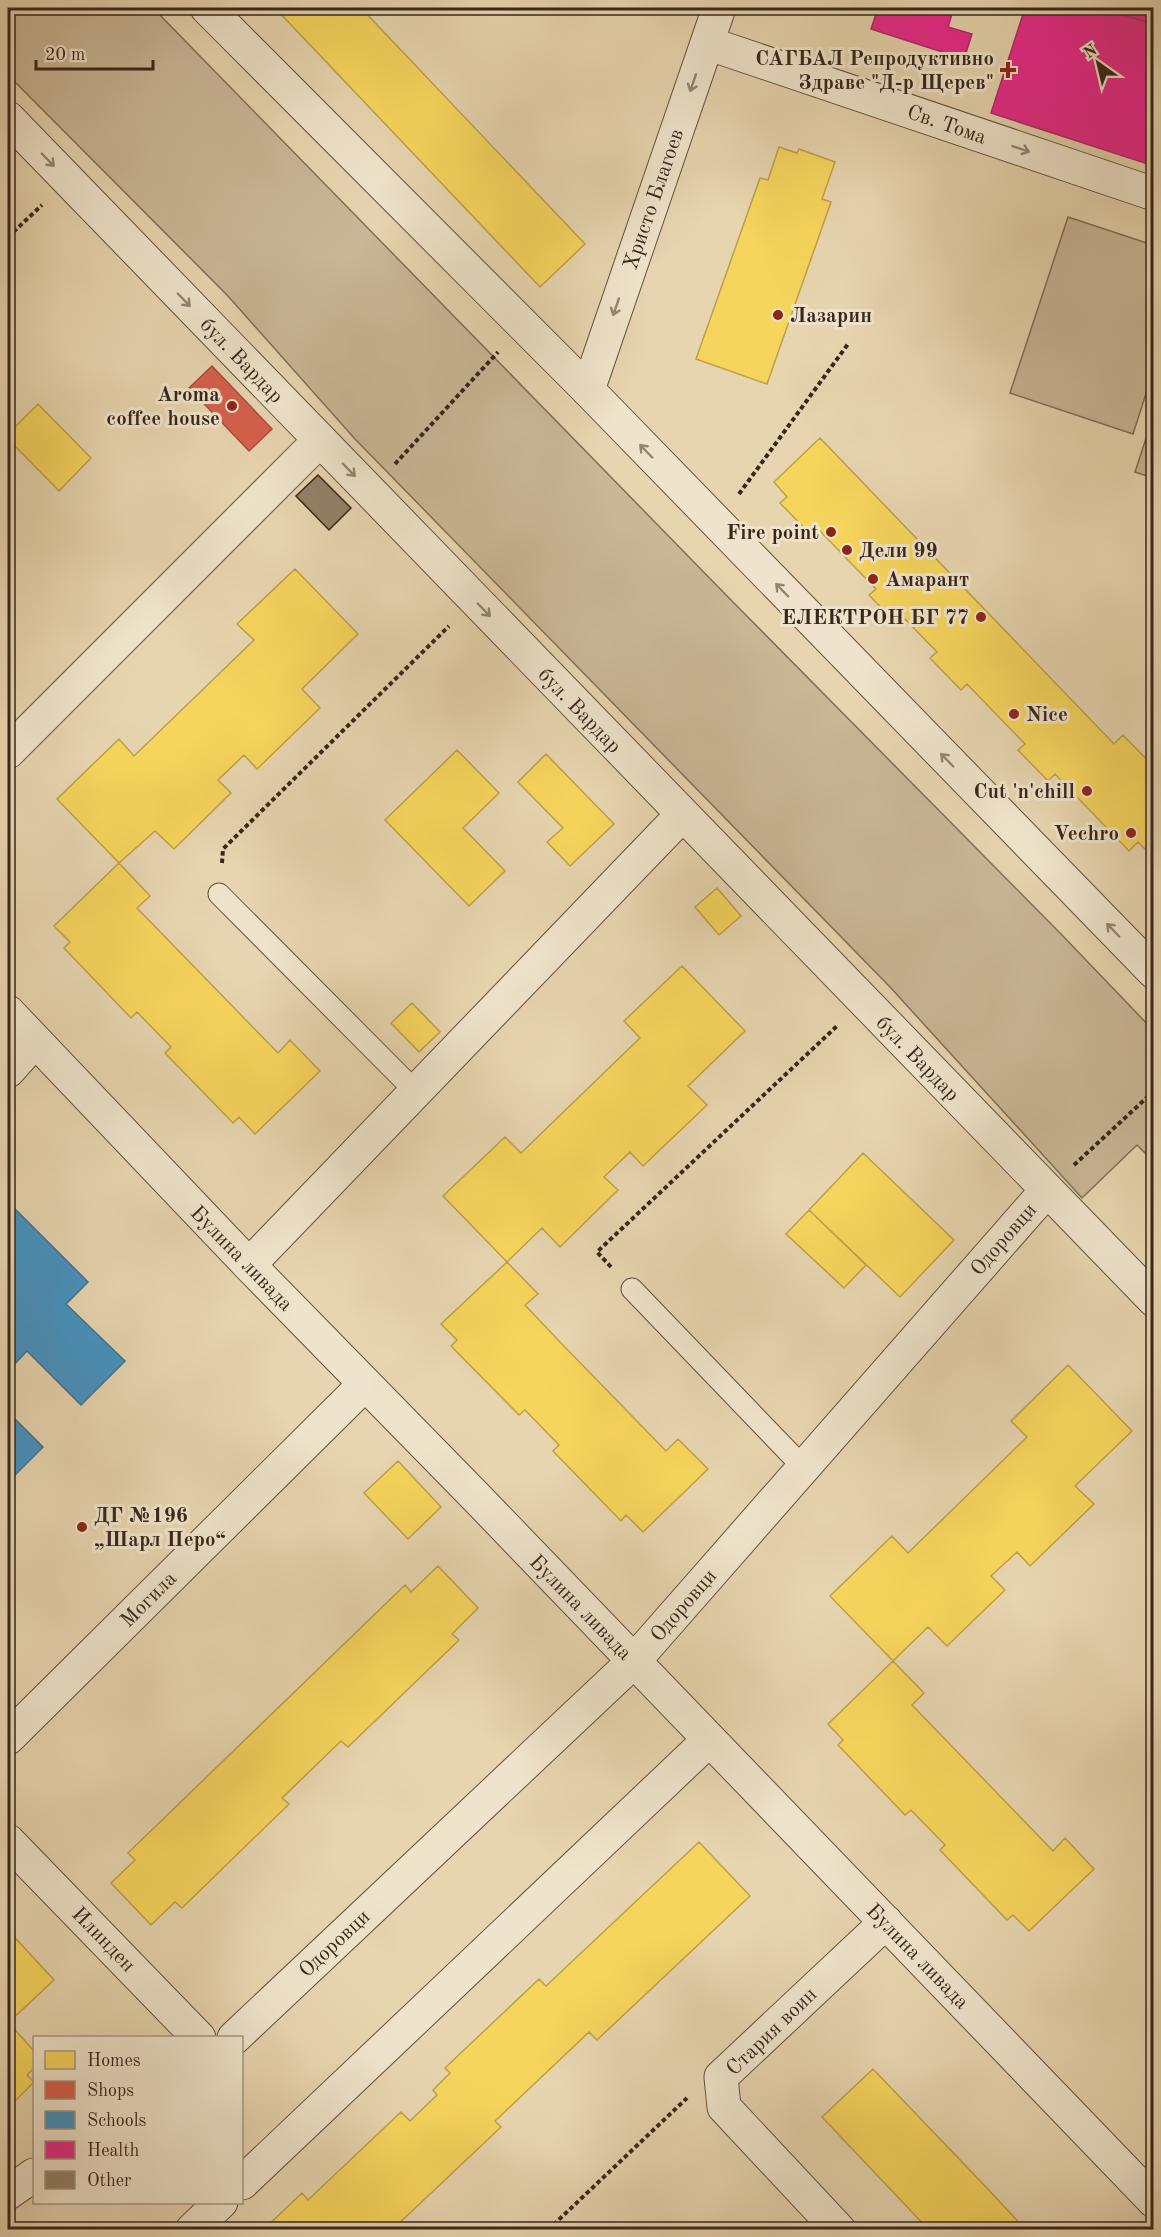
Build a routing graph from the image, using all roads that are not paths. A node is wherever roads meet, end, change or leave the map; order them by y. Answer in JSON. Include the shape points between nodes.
{"nodes":[{"id":1,"x":207,"y":8,"type":"edge"},
{"id":2,"x":719,"y":8,"type":"edge"},
{"id":3,"x":706,"y":43,"type":"junction"},
{"id":4,"x":8,"y":118,"type":"edge"},
{"id":5,"x":1154,"y":194,"type":"edge"},
{"id":6,"x":588,"y":390,"type":"junction"},
{"id":7,"x":320,"y":440,"type":"junction"},
{"id":8,"x":8,"y":752,"type":"edge"},
{"id":9,"x":682,"y":815,"type":"junction"},
{"id":10,"x":219,"y":894,"type":"road end"},
{"id":11,"x":1154,"y":972,"type":"edge"},
{"id":12,"x":8,"y":1012,"type":"edge"},
{"id":13,"x":35,"y":1041,"type":"junction"},
{"id":14,"x":8,"y":1071,"type":"edge"},
{"id":15,"x":416,"y":1092,"type":"junction"},
{"id":16,"x":1047,"y":1190,"type":"junction"},
{"id":17,"x":249,"y":1265,"type":"junction"},
{"id":18,"x":632,"y":1289,"type":"road end"},
{"id":19,"x":1154,"y":1300,"type":"edge"},
{"id":20,"x":365,"y":1384,"type":"junction"},
{"id":21,"x":804,"y":1468,"type":"junction"},
{"id":22,"x":633,"y":1662,"type":"junction"},
{"id":23,"x":8,"y":1738,"type":"edge"},
{"id":24,"x":709,"y":1740,"type":"junction"},
{"id":25,"x":8,"y":1841,"type":"edge"},
{"id":26,"x":886,"y":1922,"type":"junction"},
{"id":27,"x":198,"y":2036,"type":"edge"},
{"id":28,"x":235,"y":2036,"type":"edge"},
{"id":29,"x":33,"y":2176,"type":"edge"},
{"id":30,"x":243,"y":2182,"type":"edge"},
{"id":31,"x":8,"y":2193,"type":"edge"},
{"id":32,"x":1154,"y":2201,"type":"edge"},
{"id":33,"x":219,"y":2204,"type":"edge"},
{"id":34,"x":192,"y":2229,"type":"edge"},
{"id":35,"x":839,"y":2229,"type":"edge"}],
"edges":[{"from":1,"to":6,"type":"street"},
{"from":2,"to":3,"type":"street","name":"Христо Благоев"},
{"from":3,"to":5,"type":"street","name":"Св. Тома","one_way":true},
{"from":3,"to":6,"type":"street","name":"Христо Благоев","one_way":true},
{"from":4,"to":7,"type":"street","name":"бул. Вардар","one_way":true},
{"from":11,"to":6,"type":"street","one_way":true},
{"from":7,"to":8,"type":"street"},
{"from":7,"to":9,"type":"street","name":"бул. Вардар","one_way":true},
{"from":9,"to":15,"type":"street"},
{"from":9,"to":16,"type":"street","name":"бул. Вардар"},
{"from":10,"to":15,"type":"lane"},
{"from":12,"to":13,"type":"street","name":"Булина ливада"},
{"from":13,"to":14,"type":"street"},
{"from":13,"to":17,"type":"street","name":"Булина ливада"},
{"from":15,"to":17,"type":"street"},
{"from":16,"to":19,"type":"street","name":"бул. Вардар"},
{"from":16,"to":21,"type":"street","name":"Одоровци"},
{"from":17,"to":20,"type":"street","name":"Булина ливада"},
{"from":18,"to":21,"type":"lane"},
{"from":20,"to":22,"type":"street","name":"Булина ливада"},
{"from":20,"to":23,"type":"street","name":"Могила"},
{"from":21,"to":22,"type":"street","name":"Одоровци"},
{"from":22,"to":24,"type":"street","name":"Булина ливада"},
{"from":22,"to":28,"type":"street","name":"Одоровци"},
{"from":24,"to":26,"type":"street","name":"Булина ливада"},
{"from":24,"to":30,"type":"street"},
{"from":25,"to":27,"type":"street","name":"Илинден"},
{"from":26,"to":32,"type":"street","name":"Булина ливада"},
{"from":26,"to":35,"type":"street","name":"Стария воин","via":[[721,2077],[724,2107]]},
{"from":29,"to":31,"type":"street"},
{"from":33,"to":34,"type":"street"}]}
